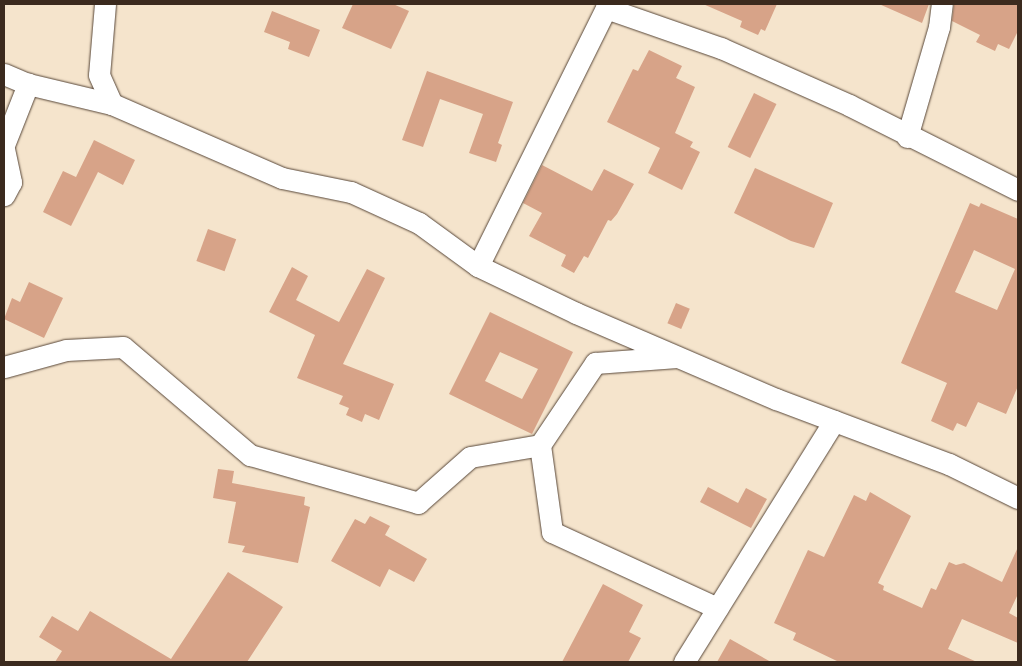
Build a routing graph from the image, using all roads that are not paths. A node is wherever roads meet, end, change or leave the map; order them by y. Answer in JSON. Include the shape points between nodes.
{"nodes":[{"id":1,"x":105,"y":4,"type":"edge"},
{"id":2,"x":942,"y":4,"type":"edge"},
{"id":3,"x":607,"y":6,"type":"edge"},
{"id":4,"x":4,"y":74,"type":"edge"},
{"id":5,"x":28,"y":84,"type":"junction"},
{"id":6,"x":112,"y":104,"type":"junction"},
{"id":7,"x":907,"y":137,"type":"junction"},
{"id":8,"x":4,"y":147,"type":"edge"},
{"id":9,"x":1018,"y":190,"type":"edge"},
{"id":10,"x":4,"y":195,"type":"edge"},
{"id":11,"x":478,"y":266,"type":"junction"},
{"id":12,"x":682,"y":357,"type":"junction"},
{"id":13,"x":4,"y":367,"type":"edge"},
{"id":14,"x":834,"y":421,"type":"junction"},
{"id":15,"x":540,"y":445,"type":"junction"},
{"id":16,"x":1018,"y":498,"type":"edge"},
{"id":17,"x":717,"y":608,"type":"junction"},
{"id":18,"x":684,"y":662,"type":"edge"}],
"edges":[{"from":1,"to":6,"type":"street","via":[[99,75]]},
{"from":2,"to":7,"type":"street","via":[[939,27]]},
{"from":3,"to":7,"type":"street","via":[[722,48],[849,106]]},
{"from":3,"to":11,"type":"street"},
{"from":4,"to":5,"type":"street"},
{"from":5,"to":6,"type":"street"},
{"from":5,"to":8,"type":"street"},
{"from":6,"to":11,"type":"street","via":[[282,178],[359,196],[419,223]]},
{"from":7,"to":9,"type":"street"},
{"from":8,"to":10,"type":"street","via":[[10,182]]},
{"from":11,"to":12,"type":"street","via":[[576,313]]},
{"from":12,"to":14,"type":"street"},
{"from":12,"to":15,"type":"street","via":[[595,362]]},
{"from":13,"to":15,"type":"street","via":[[66,350],[123,347],[250,455],[418,503],[470,457]]},
{"from":14,"to":16,"type":"street","via":[[949,464]]},
{"from":14,"to":17,"type":"street"},
{"from":15,"to":17,"type":"street","via":[[552,532]]},
{"from":17,"to":18,"type":"street"}]}
